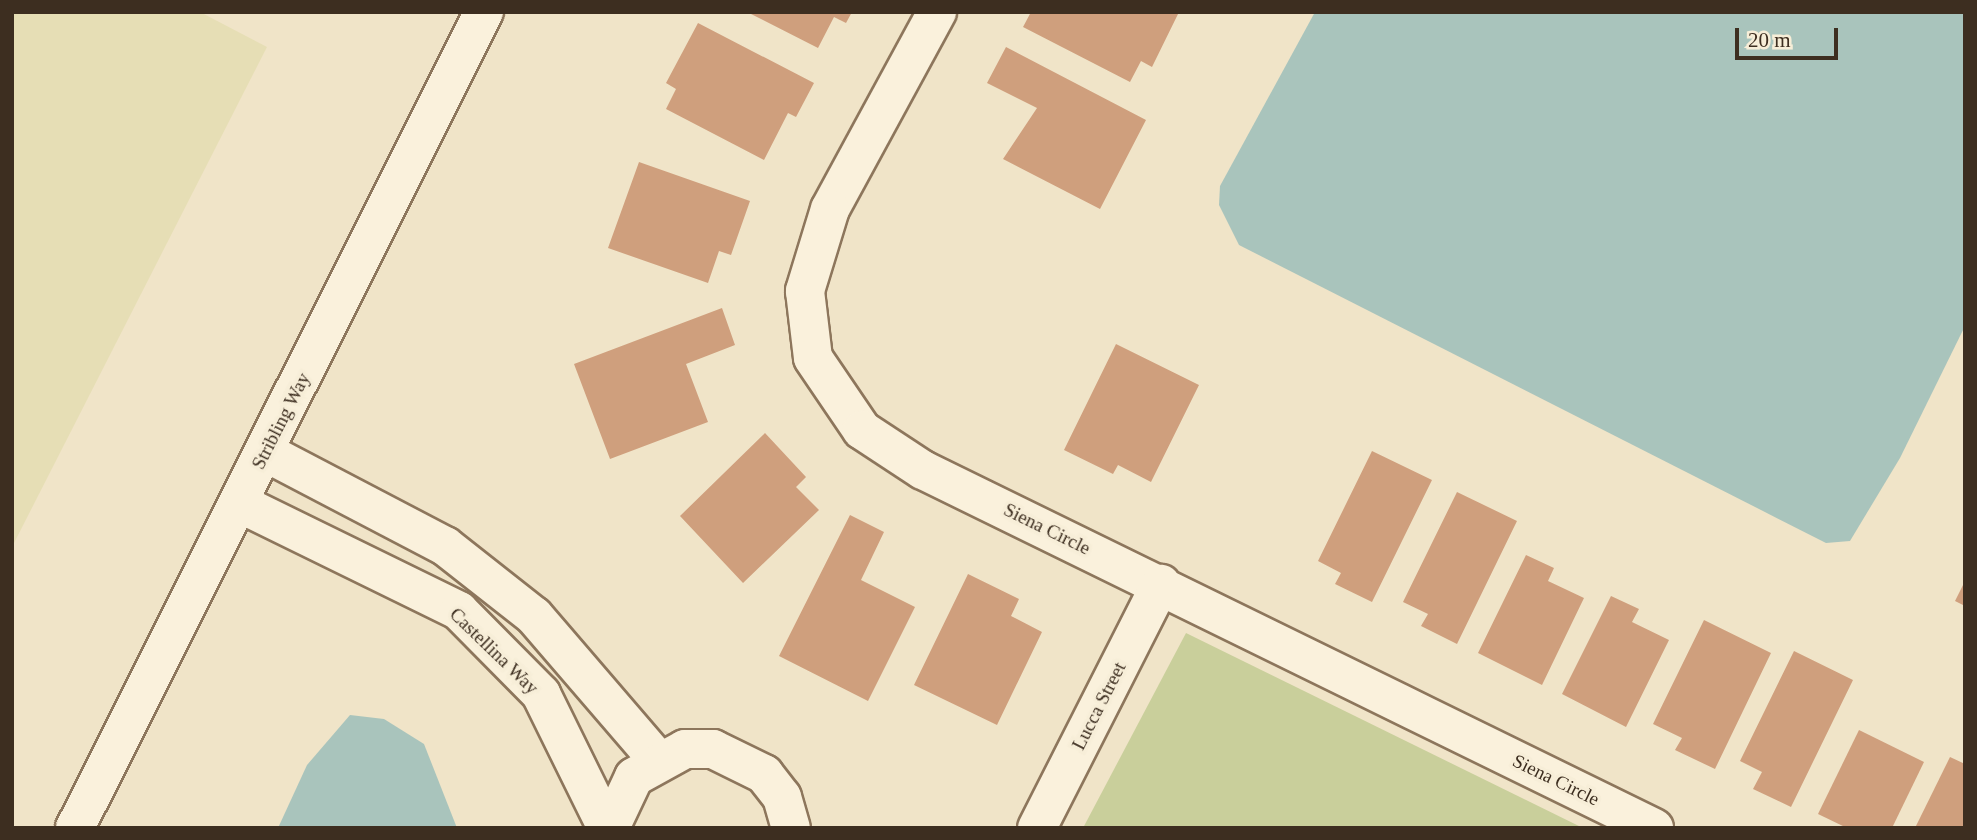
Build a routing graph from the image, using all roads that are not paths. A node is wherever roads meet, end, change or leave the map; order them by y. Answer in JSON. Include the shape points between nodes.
{"nodes":[{"id":1,"x":484,"y":12,"type":"edge"},
{"id":2,"x":937,"y":12,"type":"edge"},
{"id":3,"x":265,"y":452,"type":"junction"},
{"id":4,"x":239,"y":503,"type":"junction"},
{"id":5,"x":1161,"y":584,"type":"junction"},
{"id":6,"x":657,"y":759,"type":"junction"},
{"id":7,"x":75,"y":828,"type":"edge"},
{"id":8,"x":609,"y":828,"type":"edge"},
{"id":9,"x":791,"y":828,"type":"edge"},
{"id":10,"x":1037,"y":828,"type":"edge"},
{"id":11,"x":1654,"y":828,"type":"edge"}],
"edges":[{"from":1,"to":3,"type":"street","name":"Stribling Way"},
{"from":2,"to":5,"type":"street","name":"Siena Circle","via":[[830,209],[805,291],[813,358],[862,430],[923,470]]},
{"from":3,"to":4,"type":"street","name":"Stribling Way"},
{"from":3,"to":6,"type":"street","via":[[445,546],[534,616]]},
{"from":4,"to":7,"type":"street","name":"Stribling Way"},
{"from":4,"to":8,"type":"street","name":"Castellina Way","via":[[459,611],[541,694]]},
{"from":5,"to":10,"type":"street","name":"Lucca Street"},
{"from":5,"to":11,"type":"street","name":"Siena Circle"},
{"from":6,"to":8,"type":"street","name":"Castellina Way","via":[[634,777]]},
{"from":6,"to":9,"type":"street","via":[[713,748],[740,757],[764,774],[782,797]]}]}
